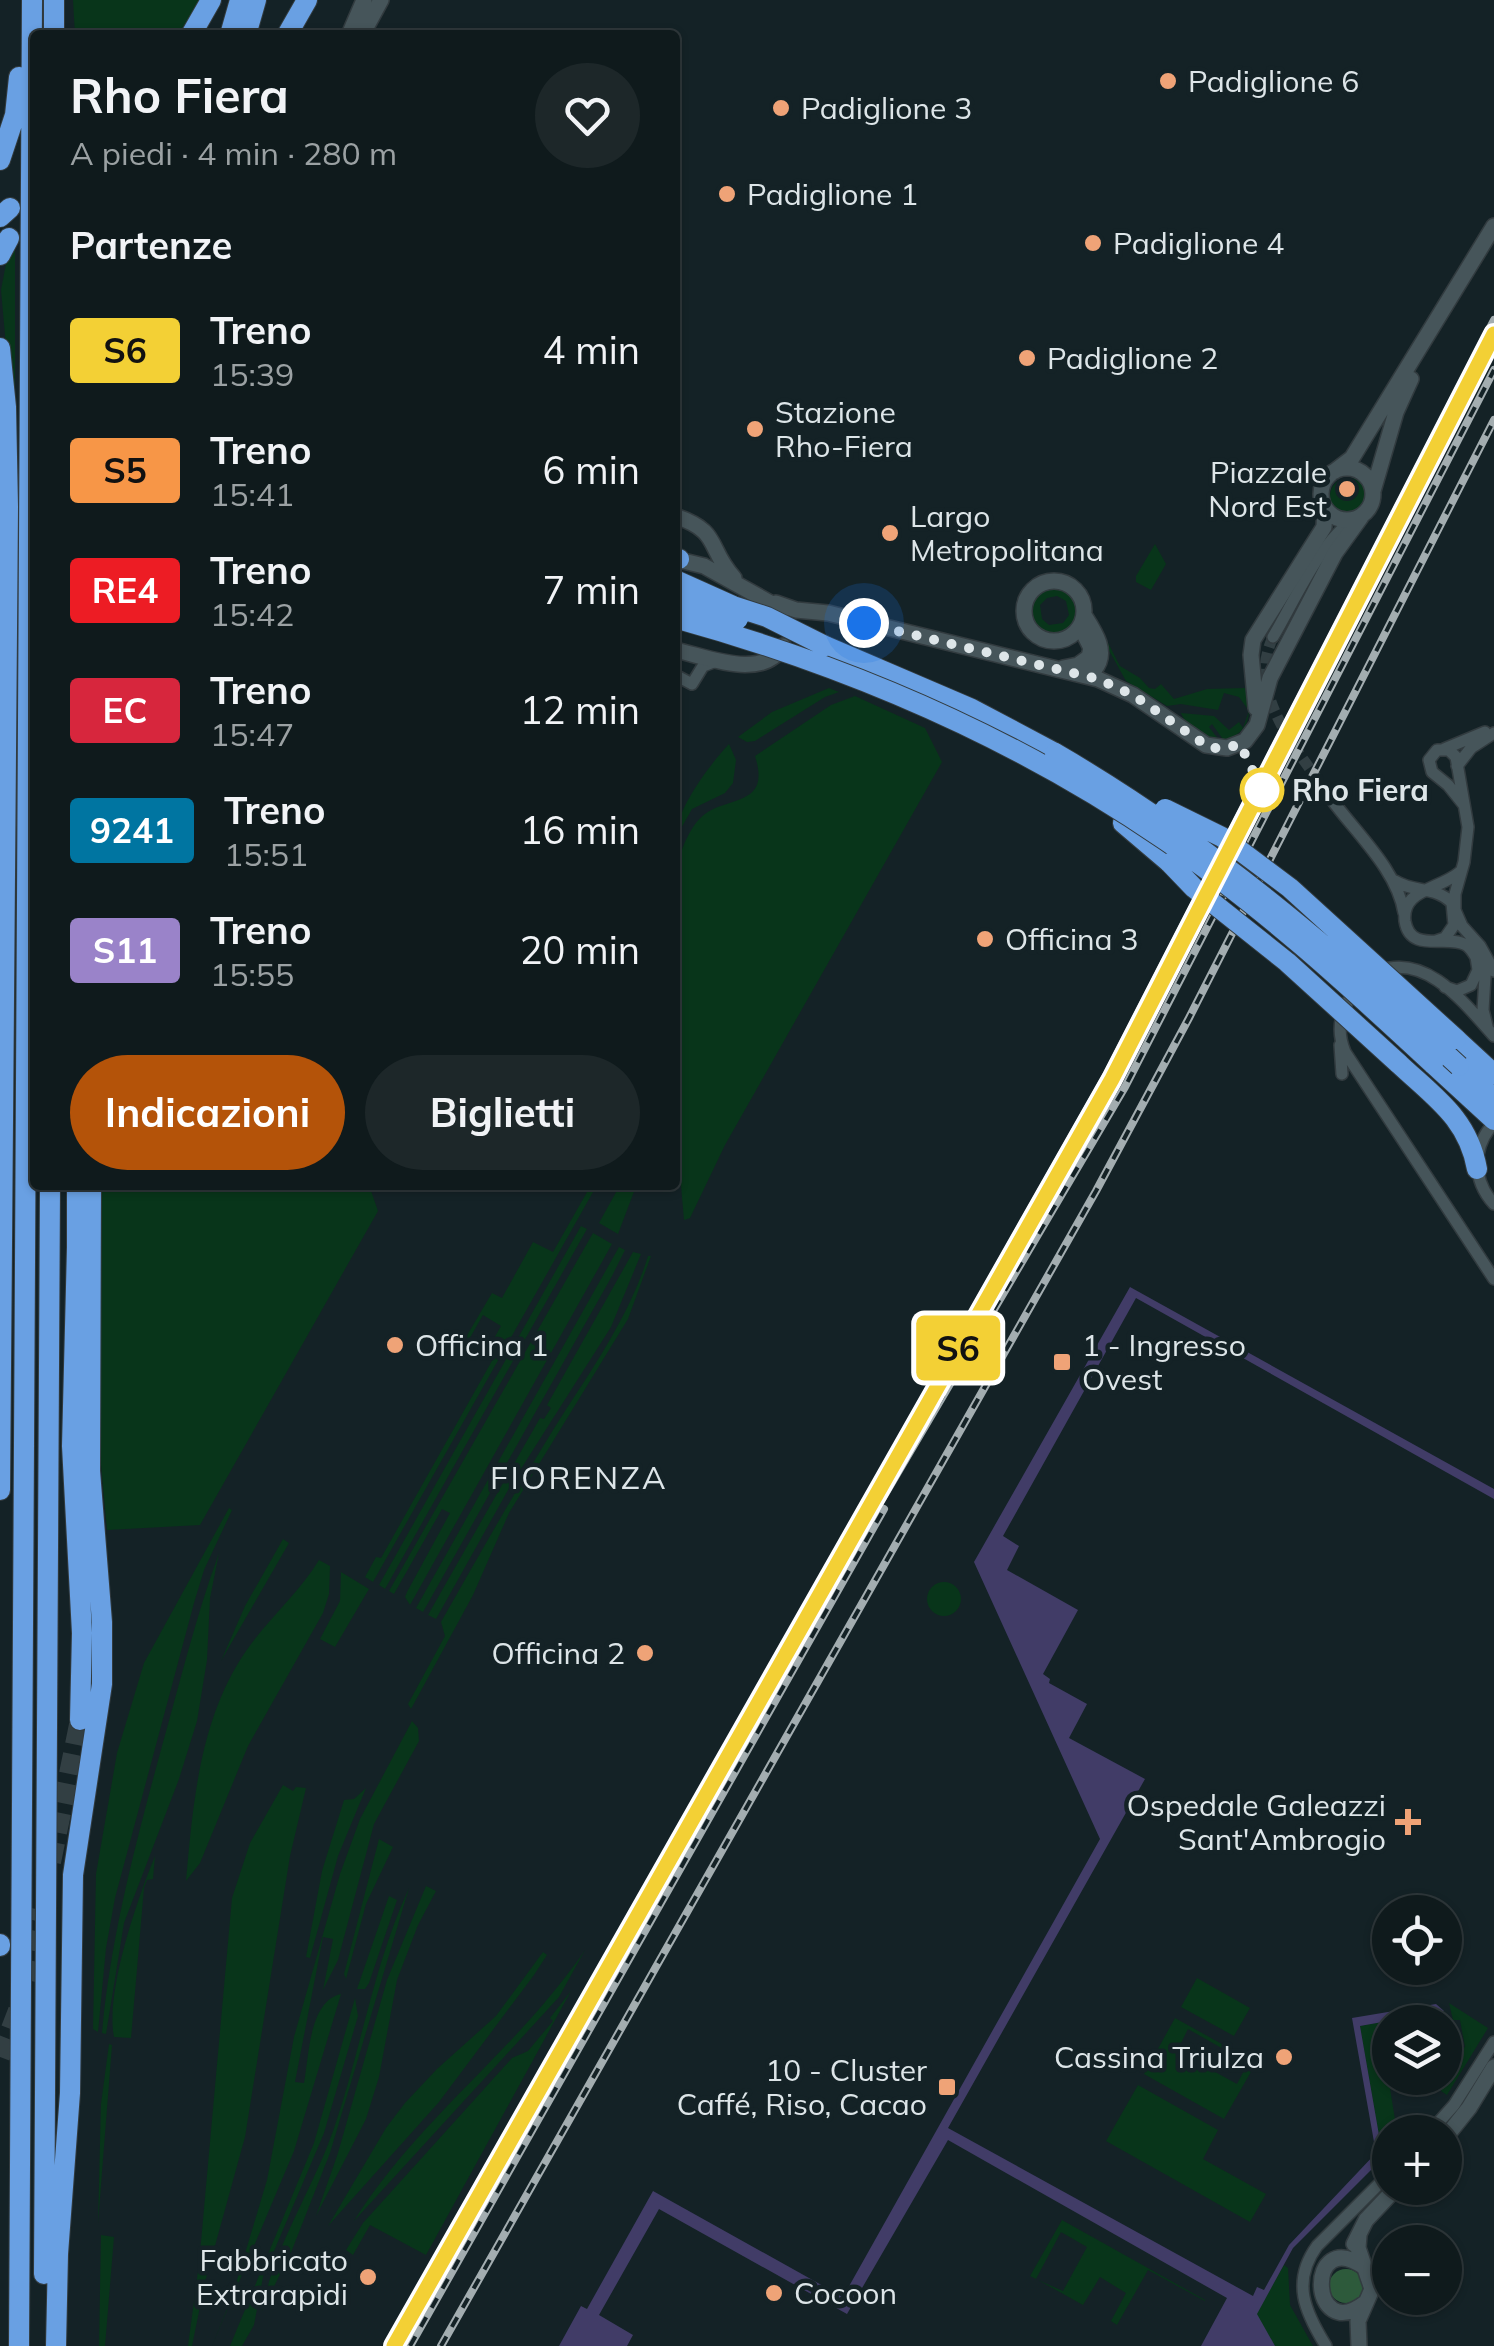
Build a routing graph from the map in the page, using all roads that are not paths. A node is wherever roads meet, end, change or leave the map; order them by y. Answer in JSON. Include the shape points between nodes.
{"nodes":[{"id":1,"x":21,"y":0,"type":"edge"},
{"id":2,"x":32,"y":0,"type":"edge"},
{"id":3,"x":54,"y":0,"type":"edge"},
{"id":4,"x":211,"y":0,"type":"edge"},
{"id":5,"x":310,"y":0,"type":"edge"},
{"id":6,"x":364,"y":0,"type":"edge"},
{"id":7,"x":381,"y":0,"type":"edge"},
{"id":8,"x":32,"y":30,"type":"edge"},
{"id":9,"x":54,"y":30,"type":"edge"},
{"id":10,"x":194,"y":30,"type":"edge"},
{"id":11,"x":290,"y":30,"type":"edge"},
{"id":12,"x":301,"y":30,"type":"edge"},
{"id":13,"x":351,"y":30,"type":"edge"},
{"id":14,"x":365,"y":30,"type":"edge"},
{"id":15,"x":0,"y":160,"type":"edge"},
{"id":16,"x":1494,"y":226,"type":"edge"},
{"id":17,"x":1436,"y":325,"type":"junction"},
{"id":18,"x":0,"y":348,"type":"edge"},
{"id":19,"x":30,"y":361,"type":"edge"},
{"id":20,"x":0,"y":454,"type":"edge"},
{"id":21,"x":1336,"y":471,"type":"junction"},
{"id":22,"x":1373,"y":491,"type":"junction"},
{"id":23,"x":1327,"y":511,"type":"junction"},
{"id":24,"x":680,"y":517,"type":"edge"},
{"id":25,"x":680,"y":518,"type":"edge"},
{"id":26,"x":1357,"y":518,"type":"junction"},
{"id":27,"x":1320,"y":557,"type":"junction"},
{"id":28,"x":680,"y":561,"type":"edge"},
{"id":29,"x":680,"y":564,"type":"edge"},
{"id":30,"x":680,"y":567,"type":"edge"},
{"id":31,"x":738,"y":584,"type":"junction"},
{"id":32,"x":680,"y":603,"type":"edge"},
{"id":33,"x":776,"y":603,"type":"junction"},
{"id":34,"x":828,"y":613,"type":"junction"},
{"id":35,"x":1084,"y":615,"type":"junction"},
{"id":36,"x":6,"y":620,"type":"junction"},
{"id":37,"x":680,"y":620,"type":"edge"},
{"id":38,"x":788,"y":627,"type":"junction"},
{"id":39,"x":1273,"y":637,"type":"tunnel mouth"},
{"id":40,"x":1068,"y":638,"type":"junction"},
{"id":41,"x":1100,"y":644,"type":"junction"},
{"id":42,"x":826,"y":646,"type":"junction"},
{"id":43,"x":680,"y":652,"type":"edge"},
{"id":44,"x":680,"y":655,"type":"edge"},
{"id":45,"x":725,"y":660,"type":"junction"},
{"id":46,"x":1063,"y":668,"type":"junction"},
{"id":47,"x":1082,"y":674,"type":"junction"},
{"id":48,"x":680,"y":678,"type":"edge"},
{"id":49,"x":692,"y":684,"type":"junction"},
{"id":50,"x":1133,"y":695,"type":"junction"},
{"id":51,"x":1252,"y":732,"type":"junction"},
{"id":52,"x":1494,"y":732,"type":"edge"},
{"id":53,"x":1444,"y":749,"type":"junction"},
{"id":54,"x":1055,"y":753,"type":"junction"},
{"id":55,"x":1026,"y":757,"type":"junction"},
{"id":56,"x":1457,"y":766,"type":"junction"},
{"id":57,"x":1436,"y":776,"type":"junction"},
{"id":58,"x":1332,"y":800,"type":"tunnel mouth"},
{"id":59,"x":1464,"y":805,"type":"junction"},
{"id":60,"x":1460,"y":872,"type":"junction"},
{"id":61,"x":1392,"y":879,"type":"junction"},
{"id":62,"x":1429,"y":891,"type":"junction"},
{"id":63,"x":1455,"y":910,"type":"junction"},
{"id":64,"x":1405,"y":915,"type":"junction"},
{"id":65,"x":1433,"y":942,"type":"junction"},
{"id":66,"x":1485,"y":957,"type":"junction"},
{"id":67,"x":1494,"y":971,"type":"edge"},
{"id":68,"x":1442,"y":984,"type":"junction"},
{"id":69,"x":1339,"y":1030,"type":"junction"},
{"id":70,"x":1491,"y":1033,"type":"edge"},
{"id":71,"x":1342,"y":1074,"type":"dead end"},
{"id":72,"x":1494,"y":1074,"type":"edge"},
{"id":73,"x":1494,"y":1098,"type":"edge"},
{"id":74,"x":1494,"y":1121,"type":"edge"},
{"id":75,"x":1477,"y":1169,"type":"junction"},
{"id":76,"x":50,"y":1190,"type":"edge"},
{"id":77,"x":77,"y":1190,"type":"edge"},
{"id":78,"x":92,"y":1190,"type":"edge"},
{"id":79,"x":1492,"y":1203,"type":"edge"},
{"id":80,"x":77,"y":1247,"type":"junction"},
{"id":81,"x":1494,"y":1279,"type":"edge"},
{"id":82,"x":0,"y":1490,"type":"edge"},
{"id":83,"x":100,"y":1591,"type":"junction"},
{"id":84,"x":80,"y":1720,"type":"tunnel mouth"},
{"id":85,"x":1494,"y":2042,"type":"edge"},
{"id":86,"x":1494,"y":2067,"type":"edge"},
{"id":87,"x":1445,"y":2115,"type":"edge"},
{"id":88,"x":1462,"y":2118,"type":"edge"},
{"id":89,"x":1372,"y":2190,"type":"edge"},
{"id":90,"x":1379,"y":2205,"type":"edge"},
{"id":91,"x":1359,"y":2235,"type":"junction"},
{"id":92,"x":1342,"y":2259,"type":"junction"},
{"id":93,"x":1364,"y":2266,"type":"junction"},
{"id":94,"x":1366,"y":2303,"type":"junction"},
{"id":95,"x":1338,"y":2311,"type":"junction"},
{"id":96,"x":1359,"y":2343,"type":"edge"},
{"id":97,"x":19,"y":2346,"type":"edge"},
{"id":98,"x":44,"y":2346,"type":"edge"},
{"id":99,"x":56,"y":2346,"type":"edge"},
{"id":100,"x":1326,"y":2346,"type":"edge"}],
"edges":[{"from":1,"to":15,"type":"highway","via":[[18,98]]},
{"from":2,"to":8,"type":"highway"},
{"from":3,"to":9,"type":"highway"},
{"from":4,"to":10,"type":"highway"},
{"from":5,"to":11,"type":"highway"},
{"from":5,"to":12,"type":"highway"},
{"from":6,"to":13,"type":"street"},
{"from":7,"to":14,"type":"street"},
{"from":16,"to":17,"type":"street"},
{"from":17,"to":21,"type":"street","via":[[1352,458]]},
{"from":17,"to":22,"type":"street","via":[[1396,412]]},
{"from":18,"to":36,"type":"highway","via":[[8,453]]},
{"from":19,"to":97,"type":"highway"},
{"from":20,"to":36,"type":"highway"},
{"from":21,"to":22,"type":"street","via":[[1357,470]]},
{"from":21,"to":23,"type":"street","via":[[1321,491]]},
{"from":22,"to":26,"type":"street","via":[[1371,506]]},
{"from":23,"to":26,"type":"street","via":[[1343,520]]},
{"from":23,"to":27,"type":"street","via":[[1331,529]]},
{"from":23,"to":51,"type":"street","via":[[1324,527],[1253,640]]},
{"from":24,"to":31,"type":"street","via":[[706,531]]},
{"from":25,"to":28,"type":"street","via":[[702,539]]},
{"from":26,"to":27,"type":"street"},
{"from":26,"to":51,"type":"street","via":[[1270,678]]},
{"from":27,"to":39,"type":"street"},
{"from":29,"to":31,"type":"street","via":[[698,563]]},
{"from":30,"to":42,"type":"highway","bridge":true,"via":[[733,606]]},
{"from":31,"to":33,"type":"street"},
{"from":32,"to":42,"type":"highway","bridge":true},
{"from":33,"to":34,"type":"street"},
{"from":33,"to":38,"type":"street"},
{"from":34,"to":38,"type":"street"},
{"from":34,"to":46,"type":"street"},
{"from":35,"to":40,"type":"street"},
{"from":35,"to":40,"type":"street","via":[[1079,594],[1065,582],[1047,581],[1030,592],[1024,616],[1031,631],[1048,641]]},
{"from":35,"to":41,"type":"street"},
{"from":36,"to":82,"type":"highway"},
{"from":37,"to":55,"type":"highway","bridge":true,"via":[[831,667]]},
{"from":38,"to":45,"type":"street","via":[[768,662]]},
{"from":40,"to":46,"type":"street","via":[[1082,634],[1091,651],[1085,661]]},
{"from":41,"to":47,"type":"street","via":[[1099,665]]},
{"from":41,"to":50,"type":"street"},
{"from":42,"to":54,"type":"highway"},
{"from":43,"to":45,"type":"street"},
{"from":44,"to":49,"type":"street","via":[[689,661]]},
{"from":45,"to":49,"type":"street","via":[[706,664]]},
{"from":46,"to":47,"type":"street"},
{"from":47,"to":50,"type":"street"},
{"from":48,"to":49,"type":"street"},
{"from":50,"to":51,"type":"street","via":[[1210,748],[1234,747]]},
{"from":52,"to":53,"type":"street"},
{"from":52,"to":56,"type":"street"},
{"from":53,"to":56,"type":"street","via":[[1455,755]]},
{"from":53,"to":57,"type":"street","via":[[1429,760]]},
{"from":54,"to":72,"type":"highway","bridge":true,"via":[[1222,837],[1316,910]]},
{"from":54,"to":73,"type":"highway","bridge":true,"via":[[1159,817],[1273,900]]},
{"from":55,"to":74,"type":"highway","bridge":true,"via":[[1098,796],[1210,872]]},
{"from":55,"to":75,"type":"highway","bridge":true,"via":[[1139,834],[1194,888],[1288,962],[1461,1124]]},
{"from":56,"to":57,"type":"street","via":[[1449,776]]},
{"from":56,"to":59,"type":"street"},
{"from":57,"to":59,"type":"street"},
{"from":58,"to":61,"type":"street"},
{"from":59,"to":60,"type":"street","via":[[1467,843]]},
{"from":60,"to":62,"type":"street"},
{"from":60,"to":63,"type":"street"},
{"from":61,"to":62,"type":"street"},
{"from":61,"to":64,"type":"street"},
{"from":62,"to":63,"type":"street","via":[[1447,897]]},
{"from":62,"to":64,"type":"street","via":[[1412,899]]},
{"from":63,"to":65,"type":"street","via":[[1450,932]]},
{"from":63,"to":66,"type":"street"},
{"from":64,"to":65,"type":"street","via":[[1413,936]]},
{"from":65,"to":68,"type":"street","via":[[1466,945],[1478,964],[1466,989]]},
{"from":66,"to":67,"type":"street"},
{"from":66,"to":70,"type":"street","via":[[1483,1010]]},
{"from":68,"to":69,"type":"street","via":[[1415,968],[1376,972],[1347,1001]]},
{"from":68,"to":70,"type":"street"},
{"from":69,"to":71,"type":"street"},
{"from":69,"to":81,"type":"street","via":[[1345,1052]]},
{"from":74,"to":75,"type":"street","via":[[1478,1150]]},
{"from":75,"to":79,"type":"street"},
{"from":76,"to":98,"type":"highway"},
{"from":77,"to":80,"type":"highway"},
{"from":78,"to":83,"type":"highway","via":[[90,1471]]},
{"from":80,"to":83,"type":"highway","via":[[80,1423]]},
{"from":80,"to":84,"type":"highway","via":[[72,1446]]},
{"from":83,"to":99,"type":"highway","via":[[102,1684],[73,1874]]},
{"from":85,"to":87,"type":"street"},
{"from":86,"to":88,"type":"street"},
{"from":89,"to":100,"type":"street","via":[[1317,2246],[1302,2280],[1304,2307]]},
{"from":90,"to":91,"type":"street"},
{"from":91,"to":92,"type":"street"},
{"from":91,"to":93,"type":"street"},
{"from":92,"to":93,"type":"street"},
{"from":92,"to":95,"type":"street","via":[[1326,2267],[1319,2284],[1324,2301]]},
{"from":93,"to":94,"type":"street","via":[[1372,2288]]},
{"from":94,"to":95,"type":"street"},
{"from":94,"to":96,"type":"street"},
{"from":95,"to":96,"type":"street"}]}
